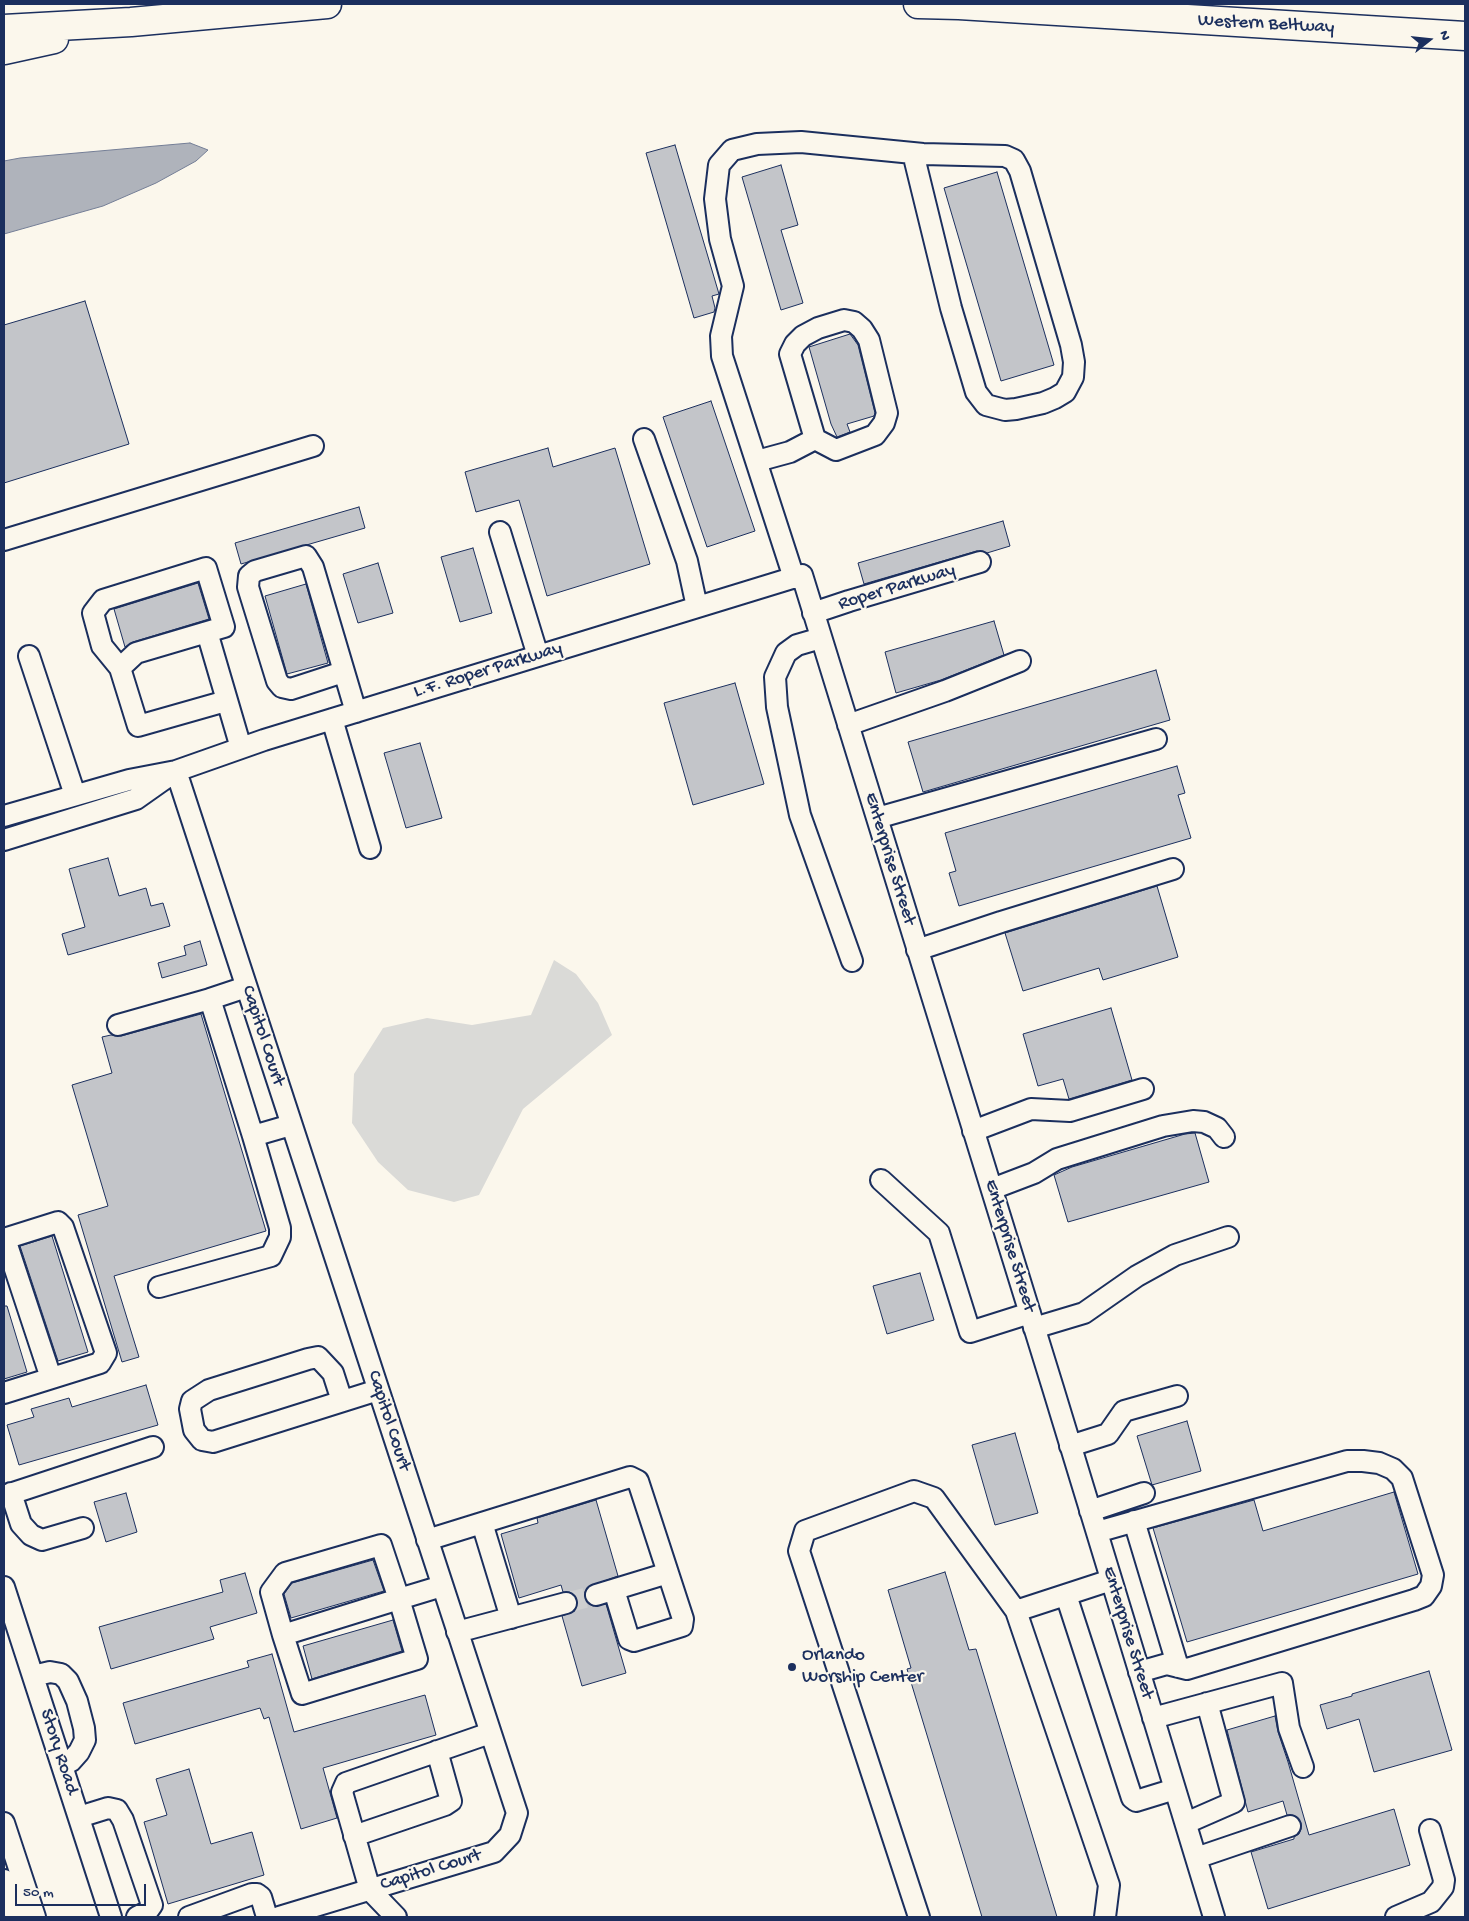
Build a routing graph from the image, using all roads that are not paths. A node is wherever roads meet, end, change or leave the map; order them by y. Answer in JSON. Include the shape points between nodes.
{"nodes":[{"id":1,"x":326,"y":4,"type":"edge"},
{"id":2,"x":918,"y":4,"type":"edge"},
{"id":3,"x":131,"y":22,"type":"junction"},
{"id":4,"x":4,"y":29,"type":"edge"},
{"id":5,"x":1465,"y":36,"type":"edge"},
{"id":6,"x":4,"y":50,"type":"edge"},
{"id":7,"x":913,"y":153,"type":"junction"},
{"id":8,"x":644,"y":439,"type":"dead end"},
{"id":9,"x":815,"y":439,"type":"junction"},
{"id":10,"x":313,"y":446,"type":"dead end"},
{"id":11,"x":757,"y":461,"type":"junction"},
{"id":12,"x":500,"y":532,"type":"dead end"},
{"id":13,"x":4,"y":540,"type":"edge"},
{"id":14,"x":980,"y":562,"type":"dead end"},
{"id":15,"x":798,"y":576,"type":"junction"},
{"id":16,"x":698,"y":607,"type":"junction"},
{"id":17,"x":813,"y":614,"type":"junction"},
{"id":18,"x":207,"y":632,"type":"junction"},
{"id":19,"x":821,"y":638,"type":"junction"},
{"id":20,"x":29,"y":656,"type":"dead end"},
{"id":21,"x":538,"y":656,"type":"junction"},
{"id":22,"x":1020,"y":661,"type":"dead end"},
{"id":23,"x":120,"y":668,"type":"junction"},
{"id":24,"x":343,"y":672,"type":"junction"},
{"id":25,"x":226,"y":701,"type":"junction"},
{"id":26,"x":356,"y":712,"type":"junction"},
{"id":27,"x":332,"y":720,"type":"junction"},
{"id":28,"x":848,"y":725,"type":"junction"},
{"id":29,"x":1156,"y":739,"type":"dead end"},
{"id":30,"x":241,"y":748,"type":"junction"},
{"id":31,"x":176,"y":771,"type":"junction"},
{"id":32,"x":75,"y":796,"type":"junction"},
{"id":33,"x":4,"y":816,"type":"edge"},
{"id":34,"x":877,"y":818,"type":"junction"},
{"id":35,"x":4,"y":840,"type":"edge"},
{"id":36,"x":370,"y":848,"type":"dead end"},
{"id":37,"x":1173,"y":869,"type":"dead end"},
{"id":38,"x":917,"y":950,"type":"junction"},
{"id":39,"x":852,"y":961,"type":"dead end"},
{"id":40,"x":246,"y":987,"type":"junction"},
{"id":41,"x":210,"y":999,"type":"junction"},
{"id":42,"x":118,"y":1025,"type":"dead end"},
{"id":43,"x":1143,"y":1089,"type":"dead end"},
{"id":44,"x":291,"y":1125,"type":"junction"},
{"id":45,"x":973,"y":1131,"type":"junction"},
{"id":46,"x":253,"y":1136,"type":"junction"},
{"id":47,"x":1224,"y":1137,"type":"dead end"},
{"id":48,"x":882,"y":1180,"type":"dead end"},
{"id":49,"x":992,"y":1189,"type":"junction"},
{"id":50,"x":1228,"y":1237,"type":"dead end"},
{"id":51,"x":4,"y":1239,"type":"edge"},
{"id":52,"x":159,"y":1287,"type":"dead end"},
{"id":53,"x":1032,"y":1321,"type":"junction"},
{"id":54,"x":51,"y":1378,"type":"junction"},
{"id":55,"x":378,"y":1390,"type":"junction"},
{"id":56,"x":4,"y":1393,"type":"edge"},
{"id":57,"x":1177,"y":1396,"type":"dead end"},
{"id":58,"x":342,"y":1401,"type":"junction"},
{"id":59,"x":1070,"y":1446,"type":"junction"},
{"id":60,"x":153,"y":1447,"type":"dead end"},
{"id":61,"x":1144,"y":1493,"type":"dead end"},
{"id":62,"x":7,"y":1494,"type":"edge"},
{"id":63,"x":1090,"y":1511,"type":"junction"},
{"id":64,"x":1134,"y":1522,"type":"junction"},
{"id":65,"x":482,"y":1523,"type":"junction"},
{"id":66,"x":83,"y":1528,"type":"dead end"},
{"id":67,"x":1097,"y":1532,"type":"junction"},
{"id":68,"x":427,"y":1540,"type":"junction"},
{"id":69,"x":668,"y":1573,"type":"junction"},
{"id":70,"x":1111,"y":1580,"type":"junction"},
{"id":71,"x":442,"y":1586,"type":"junction"},
{"id":72,"x":4,"y":1587,"type":"edge"},
{"id":73,"x":1066,"y":1595,"type":"junction"},
{"id":74,"x":399,"y":1599,"type":"junction"},
{"id":75,"x":566,"y":1603,"type":"tunnel mouth"},
{"id":76,"x":1016,"y":1611,"type":"junction"},
{"id":77,"x":511,"y":1618,"type":"junction"},
{"id":78,"x":458,"y":1632,"type":"junction"},
{"id":79,"x":283,"y":1635,"type":"junction"},
{"id":80,"x":1178,"y":1667,"type":"junction"},
{"id":81,"x":1139,"y":1672,"type":"junction"},
{"id":82,"x":33,"y":1676,"type":"junction"},
{"id":83,"x":1207,"y":1702,"type":"junction"},
{"id":84,"x":1153,"y":1718,"type":"junction"},
{"id":85,"x":490,"y":1733,"type":"junction"},
{"id":86,"x":436,"y":1751,"type":"junction"},
{"id":87,"x":62,"y":1766,"type":"junction"},
{"id":88,"x":1303,"y":1767,"type":"dead end"},
{"id":89,"x":1175,"y":1789,"type":"junction"},
{"id":90,"x":79,"y":1817,"type":"junction"},
{"id":91,"x":4,"y":1823,"type":"edge"},
{"id":92,"x":1186,"y":1823,"type":"junction"},
{"id":93,"x":1290,"y":1826,"type":"dead end"},
{"id":94,"x":1430,"y":1830,"type":"dead end"},
{"id":95,"x":354,"y":1836,"type":"junction"},
{"id":96,"x":1196,"y":1858,"type":"junction"},
{"id":97,"x":4,"y":1880,"type":"edge"},
{"id":98,"x":370,"y":1890,"type":"junction"},
{"id":99,"x":147,"y":1916,"type":"edge"},
{"id":100,"x":16,"y":1917,"type":"edge"},
{"id":101,"x":35,"y":1917,"type":"edge"},
{"id":102,"x":111,"y":1917,"type":"edge"},
{"id":103,"x":189,"y":1917,"type":"edge"},
{"id":104,"x":267,"y":1917,"type":"edge"},
{"id":105,"x":279,"y":1917,"type":"edge"},
{"id":106,"x":396,"y":1917,"type":"edge"},
{"id":107,"x":919,"y":1917,"type":"edge"},
{"id":108,"x":1105,"y":1917,"type":"edge"},
{"id":109,"x":1214,"y":1917,"type":"edge"},
{"id":110,"x":1396,"y":1917,"type":"edge"}],
"edges":[{"from":1,"to":3,"type":"highway"},
{"from":2,"to":5,"type":"highway","name":"Western Beltway"},
{"from":3,"to":4,"type":"highway"},
{"from":3,"to":6,"type":"highway"},
{"from":7,"to":7,"type":"street","name":"Enterprise Street","via":[[1005,156],[1014,160],[1020,170],[1074,362],[1073,376],[1064,392],[1055,398],[1005,410],[986,405],[976,392],[951,308]]},
{"from":7,"to":11,"type":"street","name":"Enterprise Street","via":[[801,142],[757,144],[732,150],[719,165],[715,199],[720,239],[733,286],[721,336],[722,356]]},
{"from":8,"to":16,"type":"street","via":[[687,561]]},
{"from":9,"to":9,"type":"street","via":[[790,354],[803,336],[818,328],[844,320],[854,322],[869,340],[887,413],[884,423],[874,435],[836,450]]},
{"from":9,"to":11,"type":"street","via":[[790,452]]},
{"from":10,"to":13,"type":"street"},
{"from":11,"to":15,"type":"street","name":"Enterprise Street"},
{"from":12,"to":21,"type":"street"},
{"from":14,"to":17,"type":"street","name":"Roper Parkway"},
{"from":15,"to":16,"type":"street","name":"L.F. Roper Parkway"},
{"from":15,"to":17,"type":"street","name":"Enterprise Street"},
{"from":16,"to":21,"type":"street","name":"L.F. Roper Parkway"},
{"from":17,"to":19,"type":"street","name":"Enterprise Street"},
{"from":18,"to":23,"type":"street","via":[[136,653]]},
{"from":18,"to":23,"type":"street","via":[[224,627],[206,568],[103,600],[93,613],[102,646]]},
{"from":18,"to":25,"type":"street"},
{"from":19,"to":28,"type":"street","name":"Enterprise Street"},
{"from":19,"to":39,"type":"street","via":[[797,645],[786,653],[775,677],[777,706],[800,815]]},
{"from":20,"to":32,"type":"street"},
{"from":21,"to":26,"type":"street","name":"L.F. Roper Parkway"},
{"from":22,"to":28,"type":"street"},
{"from":23,"to":25,"type":"street","via":[[138,726]]},
{"from":24,"to":24,"type":"street","via":[[313,567],[306,556],[255,570],[249,576],[248,587],[277,681],[282,687],[291,689]]},
{"from":24,"to":26,"type":"street"},
{"from":25,"to":30,"type":"street"},
{"from":26,"to":27,"type":"street","name":"L.F. Roper Parkway"},
{"from":27,"to":30,"type":"street","name":"L.F. Roper Parkway"},
{"from":27,"to":36,"type":"street"},
{"from":28,"to":34,"type":"street","name":"Enterprise Street"},
{"from":29,"to":34,"type":"street"},
{"from":30,"to":31,"type":"street","name":"L.F. Roper Parkway"},
{"from":31,"to":32,"type":"street","name":"L.F. Roper Parkway","via":[[129,780]]},
{"from":31,"to":35,"type":"street","name":"L.F. Roper Parkway","via":[[136,799]]},
{"from":31,"to":40,"type":"street","name":"Capitol Court"},
{"from":32,"to":33,"type":"street","name":"L.F. Roper Parkway"},
{"from":34,"to":38,"type":"street","name":"Enterprise Street"},
{"from":37,"to":38,"type":"street"},
{"from":38,"to":45,"type":"street","name":"Enterprise Street"},
{"from":40,"to":41,"type":"street"},
{"from":40,"to":44,"type":"street","name":"Capitol Court"},
{"from":41,"to":42,"type":"street"},
{"from":41,"to":46,"type":"street"},
{"from":43,"to":45,"type":"street","via":[[1070,1111],[1030,1109]]},
{"from":44,"to":46,"type":"street"},
{"from":44,"to":55,"type":"street","name":"Capitol Court"},
{"from":45,"to":49,"type":"street","name":"Enterprise Street"},
{"from":46,"to":52,"type":"street","via":[[280,1228],[280,1238],[271,1256]]},
{"from":47,"to":49,"type":"street","via":[[1204,1122],[1163,1126],[1057,1159],[1034,1173]]},
{"from":48,"to":53,"type":"street","via":[[939,1233],[970,1332]]},
{"from":49,"to":53,"type":"street","name":"Enterprise Street"},
{"from":50,"to":53,"type":"street","via":[[1175,1255],[1137,1276],[1084,1313]]},
{"from":51,"to":54,"type":"street"},
{"from":51,"to":54,"type":"street","via":[[58,1222],[63,1227],[103,1344],[106,1353],[100,1363]]},
{"from":53,"to":59,"type":"street","name":"Enterprise Street"},
{"from":54,"to":56,"type":"street"},
{"from":55,"to":58,"type":"street"},
{"from":55,"to":68,"type":"street","name":"Capitol Court"},
{"from":57,"to":59,"type":"street","via":[[1124,1411],[1108,1434]]},
{"from":58,"to":58,"type":"street","via":[[214,1442],[202,1440],[194,1430],[190,1409],[192,1401],[209,1390],[318,1357],[333,1373]]},
{"from":59,"to":63,"type":"street","name":"Enterprise Street"},
{"from":60,"to":62,"type":"street"},
{"from":61,"to":63,"type":"street"},
{"from":62,"to":66,"type":"street","via":[[30,1535],[42,1540]]},
{"from":63,"to":67,"type":"street","name":"Enterprise Street"},
{"from":64,"to":67,"type":"street"},
{"from":64,"to":80,"type":"street"},
{"from":64,"to":80,"type":"street","via":[[1347,1461],[1378,1463],[1393,1468],[1402,1478],[1433,1575],[1424,1596],[1414,1600],[1187,1669]]},
{"from":65,"to":68,"type":"street"},
{"from":65,"to":69,"type":"street","via":[[630,1477],[638,1481]]},
{"from":65,"to":77,"type":"street"},
{"from":67,"to":70,"type":"street","name":"Enterprise Street"},
{"from":68,"to":71,"type":"street","name":"Capitol Court"},
{"from":69,"to":69,"type":"street","via":[[683,1619],[682,1626],[634,1641],[629,1638],[613,1590]]},
{"from":70,"to":73,"type":"street"},
{"from":70,"to":81,"type":"street","name":"Enterprise Street"},
{"from":71,"to":74,"type":"street"},
{"from":71,"to":78,"type":"street","name":"Capitol Court"},
{"from":72,"to":82,"type":"street","name":"Story Road"},
{"from":73,"to":76,"type":"street"},
{"from":73,"to":89,"type":"street","via":[[1132,1798],[1136,1801]]},
{"from":74,"to":79,"type":"street"},
{"from":74,"to":79,"type":"street","via":[[381,1545],[285,1574],[271,1592]]},
{"from":74,"to":79,"type":"street","via":[[417,1660],[302,1694]]},
{"from":75,"to":77,"type":"street"},
{"from":76,"to":107,"type":"street","via":[[934,1498],[914,1491],[805,1531],[799,1551]]},
{"from":76,"to":108,"type":"street","via":[[1109,1885]]},
{"from":77,"to":78,"type":"street"},
{"from":78,"to":85,"type":"street","name":"Capitol Court"},
{"from":80,"to":81,"type":"street","via":[[1166,1664]]},
{"from":81,"to":84,"type":"street","name":"Enterprise Street"},
{"from":82,"to":87,"type":"street","name":"Story Road"},
{"from":82,"to":87,"type":"street","via":[[50,1672],[62,1674],[77,1701],[85,1740],[79,1752]]},
{"from":83,"to":84,"type":"street"},
{"from":83,"to":88,"type":"street","via":[[1282,1683],[1289,1728]]},
{"from":83,"to":92,"type":"street","via":[[1234,1802]]},
{"from":84,"to":89,"type":"street","name":"Enterprise Street"},
{"from":85,"to":86,"type":"street"},
{"from":85,"to":98,"type":"street","name":"Capitol Court","via":[[516,1813],[510,1835],[494,1852]]},
{"from":86,"to":95,"type":"street","via":[[346,1783],[342,1792]]},
{"from":86,"to":95,"type":"street","via":[[451,1801],[445,1806]]},
{"from":87,"to":90,"type":"street","name":"Story Road"},
{"from":89,"to":92,"type":"street","name":"Enterprise Street"},
{"from":90,"to":99,"type":"street","via":[[108,1808],[117,1810],[124,1820],[152,1904]]},
{"from":90,"to":102,"type":"street","name":"Story Road"},
{"from":91,"to":101,"type":"street"},
{"from":92,"to":96,"type":"street","name":"Enterprise Street"},
{"from":93,"to":96,"type":"street"},
{"from":94,"to":110,"type":"street","via":[[1444,1880],[1443,1887],[1431,1902]]},
{"from":95,"to":98,"type":"street"},
{"from":96,"to":109,"type":"street","name":"Enterprise Street"},
{"from":97,"to":100,"type":"street"},
{"from":98,"to":105,"type":"street","name":"Capitol Court"},
{"from":98,"to":106,"type":"street"},
{"from":103,"to":104,"type":"street","via":[[252,1894],[261,1897]]}]}
